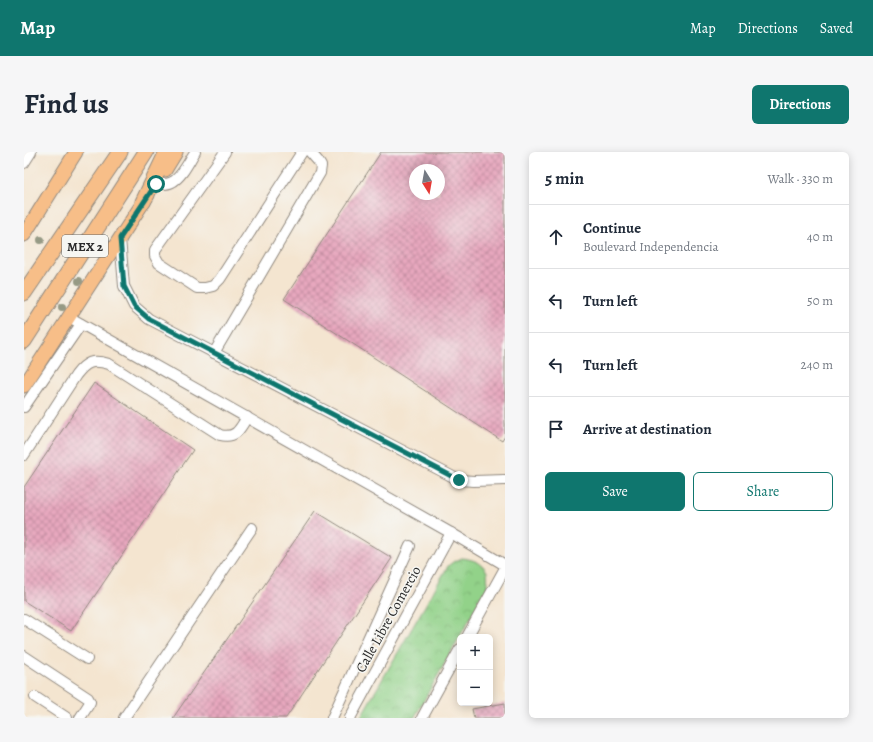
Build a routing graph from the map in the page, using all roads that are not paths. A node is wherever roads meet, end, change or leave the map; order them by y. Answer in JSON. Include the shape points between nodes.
{"nodes":[{"id":1,"x":31,"y":152,"type":"edge"},
{"id":2,"x":76,"y":152,"type":"edge"},
{"id":3,"x":120,"y":152,"type":"edge"},
{"id":4,"x":146,"y":152,"type":"edge"},
{"id":5,"x":167,"y":152,"type":"edge"},
{"id":6,"x":176,"y":152,"type":"edge"},
{"id":7,"x":195,"y":152,"type":"edge"},
{"id":8,"x":225,"y":152,"type":"edge"},
{"id":9,"x":302,"y":152,"type":"edge"},
{"id":10,"x":310,"y":152,"type":"edge"},
{"id":11,"x":24,"y":163,"type":"edge"},
{"id":12,"x":156,"y":184,"type":"junction"},
{"id":13,"x":143,"y":202,"type":"junction"},
{"id":14,"x":24,"y":235,"type":"edge"},
{"id":15,"x":120,"y":238,"type":"junction"},
{"id":16,"x":24,"y":293,"type":"edge"},
{"id":17,"x":69,"y":317,"type":"junction"},
{"id":18,"x":81,"y":324,"type":"junction"},
{"id":19,"x":24,"y":340,"type":"edge"},
{"id":20,"x":214,"y":353,"type":"junction"},
{"id":21,"x":24,"y":386,"type":"edge"},
{"id":22,"x":24,"y":407,"type":"edge"},
{"id":23,"x":247,"y":417,"type":"junction"},
{"id":24,"x":24,"y":454,"type":"edge"},
{"id":25,"x":505,"y":480,"type":"edge"},
{"id":26,"x":252,"y":528,"type":"dead end"},
{"id":27,"x":451,"y":533,"type":"junction"},
{"id":28,"x":410,"y":546,"type":"dead end"},
{"id":29,"x":505,"y":565,"type":"edge"},
{"id":30,"x":505,"y":568,"type":"edge"},
{"id":31,"x":24,"y":619,"type":"edge"},
{"id":32,"x":469,"y":634,"type":"edge"},
{"id":33,"x":457,"y":654,"type":"edge"},
{"id":34,"x":24,"y":656,"type":"edge"},
{"id":35,"x":87,"y":659,"type":"dead end"},
{"id":36,"x":35,"y":697,"type":"dead end"},
{"id":37,"x":68,"y":718,"type":"edge"},
{"id":38,"x":80,"y":718,"type":"edge"},
{"id":39,"x":124,"y":718,"type":"edge"},
{"id":40,"x":332,"y":718,"type":"edge"},
{"id":41,"x":350,"y":718,"type":"edge"},
{"id":42,"x":422,"y":718,"type":"edge"}],
"edges":[{"from":1,"to":11,"type":"street"},
{"from":2,"to":14,"type":"main road"},
{"from":3,"to":16,"type":"highway","number":"MEX 2"},
{"from":4,"to":19,"type":"highway","number":"MEX 2"},
{"from":5,"to":13,"type":"highway"},
{"from":6,"to":12,"type":"main road"},
{"from":7,"to":12,"type":"street","via":[[178,178],[166,184]]},
{"from":8,"to":9,"type":"street","via":[[155,250],[159,263],[197,288],[213,286],[220,279]]},
{"from":10,"to":20,"type":"street","via":[[321,166],[320,173]]},
{"from":12,"to":13,"type":"main road"},
{"from":13,"to":15,"type":"main road"},
{"from":15,"to":17,"type":"main road"},
{"from":15,"to":20,"type":"street","via":[[124,286],[134,306],[149,319]]},
{"from":17,"to":18,"type":"street"},
{"from":17,"to":21,"type":"main road"},
{"from":18,"to":22,"type":"street"},
{"from":18,"to":23,"type":"street"},
{"from":20,"to":25,"type":"street","via":[[459,480]]},
{"from":23,"to":24,"type":"street","via":[[238,432],[225,436],[109,364],[99,361],[82,367]]},
{"from":23,"to":27,"type":"street"},
{"from":26,"to":39,"type":"street"},
{"from":27,"to":29,"type":"street"},
{"from":27,"to":41,"type":"street","name":"Calle Libre Comercio"},
{"from":28,"to":40,"type":"street"},
{"from":30,"to":32,"type":"street"},
{"from":31,"to":35,"type":"street"},
{"from":33,"to":42,"type":"street"},
{"from":34,"to":38,"type":"street","via":[[88,698],[90,704]]},
{"from":36,"to":37,"type":"street"}]}
